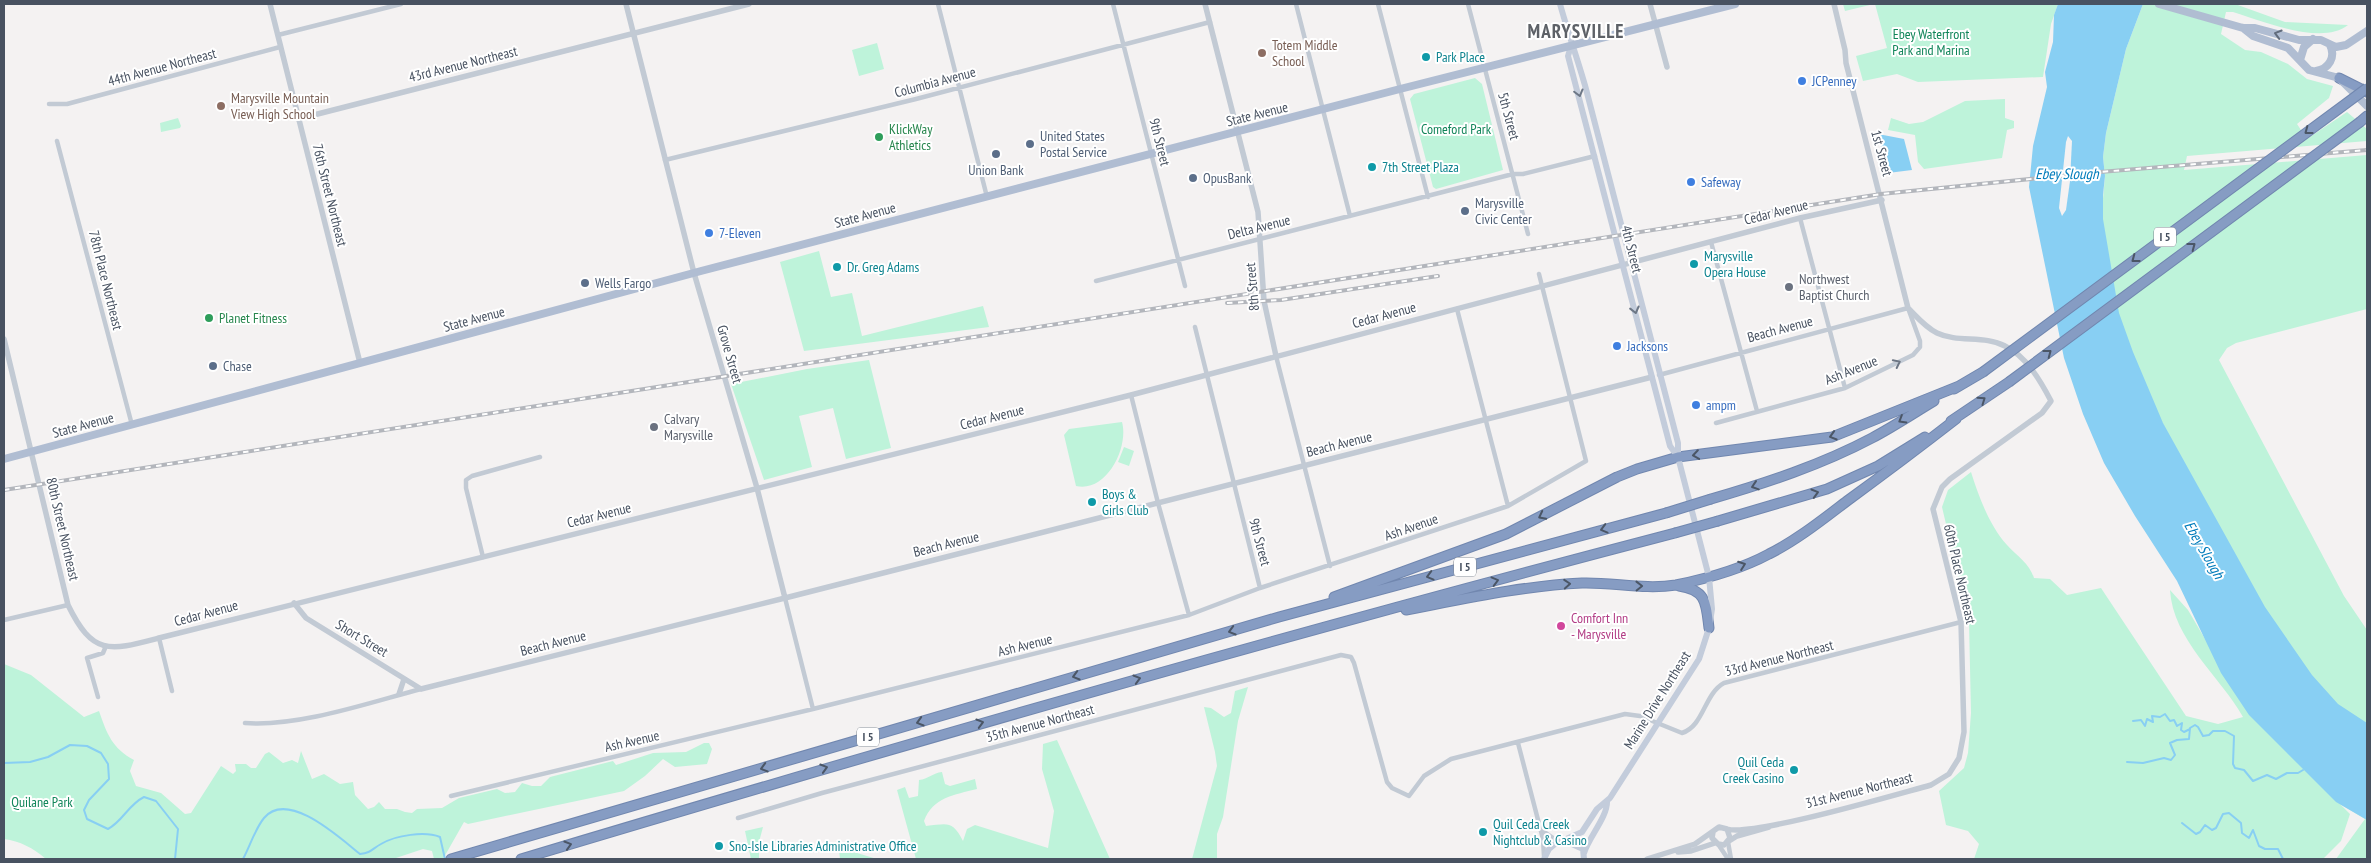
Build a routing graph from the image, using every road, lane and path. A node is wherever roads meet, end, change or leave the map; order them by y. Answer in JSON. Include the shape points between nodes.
{"nodes":[{"id":1,"x":270,"y":4,"type":"edge"},
{"id":2,"x":401,"y":4,"type":"edge"},
{"id":3,"x":626,"y":4,"type":"edge"},
{"id":4,"x":749,"y":4,"type":"edge"},
{"id":5,"x":938,"y":4,"type":"edge"},
{"id":6,"x":1113,"y":4,"type":"edge"},
{"id":7,"x":1206,"y":4,"type":"edge"},
{"id":8,"x":1296,"y":4,"type":"edge"},
{"id":9,"x":1378,"y":4,"type":"edge"},
{"id":10,"x":1468,"y":4,"type":"edge"},
{"id":11,"x":1560,"y":4,"type":"edge"},
{"id":12,"x":1650,"y":4,"type":"edge"},
{"id":13,"x":1735,"y":4,"type":"edge"},
{"id":14,"x":1834,"y":4,"type":"edge"},
{"id":15,"x":2159,"y":4,"type":"edge"},
{"id":16,"x":1210,"y":22,"type":"junction"},
{"id":17,"x":1655,"y":24,"type":"junction"},
{"id":18,"x":2244,"y":28,"type":"junction"},
{"id":19,"x":2364,"y":33,"type":"edge"},
{"id":20,"x":633,"y":34,"type":"junction"},
{"id":21,"x":278,"y":35,"type":"junction"},
{"id":22,"x":2313,"y":39,"type":"junction"},
{"id":23,"x":1124,"y":44,"type":"junction"},
{"id":24,"x":2330,"y":45,"type":"junction"},
{"id":25,"x":1571,"y":46,"type":"junction"},
{"id":26,"x":280,"y":47,"type":"junction"},
{"id":27,"x":2300,"y":60,"type":"junction"},
{"id":28,"x":1485,"y":67,"type":"junction"},
{"id":29,"x":1667,"y":67,"type":"dead end"},
{"id":30,"x":2314,"y":71,"type":"junction"},
{"id":31,"x":2339,"y":78,"type":"junction"},
{"id":32,"x":959,"y":87,"type":"junction"},
{"id":33,"x":2367,"y":87,"type":"edge"},
{"id":34,"x":1400,"y":89,"type":"junction"},
{"id":35,"x":2367,"y":92,"type":"edge"},
{"id":36,"x":49,"y":104,"type":"dead end"},
{"id":37,"x":2367,"y":106,"type":"edge"},
{"id":38,"x":1323,"y":109,"type":"junction"},
{"id":39,"x":298,"y":119,"type":"junction"},
{"id":40,"x":2365,"y":119,"type":"edge"},
{"id":41,"x":1238,"y":131,"type":"junction"},
{"id":42,"x":57,"y":140,"type":"dead end"},
{"id":43,"x":1152,"y":154,"type":"junction"},
{"id":44,"x":1595,"y":156,"type":"junction"},
{"id":45,"x":665,"y":160,"type":"junction"},
{"id":46,"x":1513,"y":174,"type":"junction"},
{"id":47,"x":1612,"y":187,"type":"junction"},
{"id":48,"x":1428,"y":196,"type":"junction"},
{"id":49,"x":987,"y":197,"type":"junction"},
{"id":50,"x":1882,"y":200,"type":"junction"},
{"id":51,"x":1350,"y":216,"type":"junction"},
{"id":52,"x":1800,"y":218,"type":"junction"},
{"id":53,"x":1528,"y":234,"type":"dead end"},
{"id":54,"x":1260,"y":239,"type":"junction"},
{"id":55,"x":1712,"y":242,"type":"junction"},
{"id":56,"x":1178,"y":260,"type":"junction"},
{"id":57,"x":1631,"y":262,"type":"junction"},
{"id":58,"x":1623,"y":265,"type":"junction"},
{"id":59,"x":694,"y":273,"type":"junction"},
{"id":60,"x":1539,"y":274,"type":"dead end"},
{"id":61,"x":1096,"y":281,"type":"dead end"},
{"id":62,"x":1185,"y":286,"type":"dead end"},
{"id":63,"x":1542,"y":287,"type":"junction"},
{"id":64,"x":1908,"y":308,"type":"junction"},
{"id":65,"x":1457,"y":309,"type":"junction"},
{"id":66,"x":1195,"y":327,"type":"dead end"},
{"id":67,"x":1830,"y":329,"type":"junction"},
{"id":68,"x":4,"y":339,"type":"edge"},
{"id":69,"x":1742,"y":352,"type":"junction"},
{"id":70,"x":1276,"y":356,"type":"junction"},
{"id":71,"x":360,"y":363,"type":"junction"},
{"id":72,"x":1207,"y":374,"type":"junction"},
{"id":73,"x":1656,"y":376,"type":"junction"},
{"id":74,"x":1959,"y":386,"type":"junction"},
{"id":75,"x":1845,"y":388,"type":"junction"},
{"id":76,"x":1132,"y":395,"type":"junction"},
{"id":77,"x":1571,"y":397,"type":"junction"},
{"id":78,"x":1757,"y":411,"type":"junction"},
{"id":79,"x":1485,"y":419,"type":"junction"},
{"id":80,"x":1956,"y":419,"type":"junction"},
{"id":81,"x":1716,"y":423,"type":"dead end"},
{"id":82,"x":132,"y":425,"type":"junction"},
{"id":83,"x":32,"y":452,"type":"junction"},
{"id":84,"x":540,"y":457,"type":"dead end"},
{"id":85,"x":1678,"y":457,"type":"junction"},
{"id":86,"x":4,"y":460,"type":"edge"},
{"id":87,"x":1304,"y":466,"type":"junction"},
{"id":88,"x":1233,"y":484,"type":"junction"},
{"id":89,"x":757,"y":488,"type":"junction"},
{"id":90,"x":1158,"y":503,"type":"junction"},
{"id":91,"x":1508,"y":506,"type":"junction"},
{"id":92,"x":484,"y":557,"type":"junction"},
{"id":93,"x":1330,"y":566,"type":"junction"},
{"id":94,"x":1709,"y":577,"type":"junction"},
{"id":95,"x":1674,"y":585,"type":"junction"},
{"id":96,"x":1260,"y":588,"type":"junction"},
{"id":97,"x":785,"y":598,"type":"junction"},
{"id":98,"x":294,"y":603,"type":"junction"},
{"id":99,"x":68,"y":605,"type":"junction"},
{"id":100,"x":1189,"y":616,"type":"junction"},
{"id":101,"x":1279,"y":617,"type":"junction"},
{"id":102,"x":4,"y":620,"type":"edge"},
{"id":103,"x":1961,"y":622,"type":"junction"},
{"id":104,"x":1330,"y":624,"type":"junction"},
{"id":105,"x":1709,"y":628,"type":"junction"},
{"id":106,"x":159,"y":638,"type":"junction"},
{"id":107,"x":106,"y":646,"type":"junction"},
{"id":108,"x":1349,"y":656,"type":"joint"},
{"id":109,"x":404,"y":679,"type":"junction"},
{"id":110,"x":421,"y":689,"type":"junction"},
{"id":111,"x":172,"y":691,"type":"dead end"},
{"id":112,"x":399,"y":694,"type":"junction"},
{"id":113,"x":98,"y":698,"type":"dead end"},
{"id":114,"x":813,"y":709,"type":"junction"},
{"id":115,"x":245,"y":723,"type":"dead end"},
{"id":116,"x":1657,"y":723,"type":"junction"},
{"id":117,"x":1518,"y":743,"type":"junction"},
{"id":118,"x":1949,"y":774,"type":"joint"},
{"id":119,"x":451,"y":796,"type":"dead end"},
{"id":120,"x":1607,"y":801,"type":"junction"},
{"id":121,"x":738,"y":818,"type":"dead end"},
{"id":122,"x":1773,"y":825,"type":"junction"},
{"id":123,"x":1540,"y":828,"type":"junction"},
{"id":124,"x":1727,"y":829,"type":"junction"},
{"id":125,"x":1712,"y":832,"type":"junction"},
{"id":126,"x":1562,"y":841,"type":"junction"},
{"id":127,"x":1728,"y":841,"type":"junction"},
{"id":128,"x":1716,"y":844,"type":"junction"},
{"id":129,"x":1673,"y":852,"type":"junction"},
{"id":130,"x":1585,"y":857,"type":"edge"},
{"id":131,"x":454,"y":858,"type":"edge"},
{"id":132,"x":1544,"y":858,"type":"edge"},
{"id":133,"x":522,"y":859,"type":"edge"},
{"id":134,"x":1647,"y":859,"type":"edge"},
{"id":135,"x":1729,"y":859,"type":"edge"}],
"edges":[{"from":1,"to":21,"type":"street","name":"76th Street Northeast"},
{"from":2,"to":21,"type":"street"},
{"from":3,"to":20,"type":"street","name":"Grove Street"},
{"from":4,"to":20,"type":"street","name":"43rd Avenue Northeast"},
{"from":5,"to":32,"type":"street"},
{"from":6,"to":23,"type":"street","name":"9th Street"},
{"from":7,"to":16,"type":"street","name":"8th Street"},
{"from":8,"to":38,"type":"street"},
{"from":9,"to":34,"type":"street"},
{"from":10,"to":28,"type":"street","name":"5th Street"},
{"from":11,"to":25,"type":"main road","name":"4th Street"},
{"from":12,"to":17,"type":"street"},
{"from":13,"to":17,"type":"main road","name":"State Avenue"},
{"from":14,"to":50,"type":"street","name":"1st Street"},
{"from":15,"to":18,"type":"main road"},
{"from":16,"to":23,"type":"street","name":"Columbia Avenue"},
{"from":16,"to":41,"type":"street","name":"8th Street"},
{"from":17,"to":25,"type":"main road","name":"State Avenue"},
{"from":17,"to":29,"type":"street"},
{"from":22,"to":18,"type":"main road","one_way":true,"via":[[2299,40],[2256,28]]},
{"from":18,"to":27,"type":"main road","via":[[2254,36],[2288,48]]},
{"from":19,"to":24,"type":"main road","via":[[2346,46]]},
{"from":20,"to":39,"type":"street","name":"43rd Avenue Northeast"},
{"from":20,"to":45,"type":"street","name":"Grove Street"},
{"from":21,"to":26,"type":"street","name":"76th Street Northeast"},
{"from":22,"to":24,"type":"main road"},
{"from":22,"to":27,"type":"main road","via":[[2304,47]]},
{"from":23,"to":32,"type":"street","name":"Columbia Avenue"},
{"from":23,"to":43,"type":"street","name":"9th Street"},
{"from":24,"to":30,"type":"main road","via":[[2333,51],[2331,62],[2325,69]]},
{"from":25,"to":28,"type":"main road","name":"State Avenue"},
{"from":25,"to":44,"type":"main road","name":"4th Street","one_way":true,"via":[[1568,56]]},
{"from":25,"to":47,"type":"main road","name":"4th Street"},
{"from":26,"to":36,"type":"street","name":"44th Avenue Northeast","via":[[67,104]]},
{"from":26,"to":39,"type":"street","name":"76th Street Northeast"},
{"from":27,"to":30,"type":"main road"},
{"from":28,"to":34,"type":"main road","name":"State Avenue"},
{"from":28,"to":46,"type":"street","name":"5th Street"},
{"from":30,"to":31,"type":"main road"},
{"from":31,"to":35,"type":"highway"},
{"from":31,"to":37,"type":"main road"},
{"from":32,"to":45,"type":"street","name":"Columbia Avenue"},
{"from":32,"to":49,"type":"street"},
{"from":33,"to":74,"type":"highway","number":"I 5","one_way":true,"bridge":true},
{"from":34,"to":38,"type":"main road","name":"State Avenue"},
{"from":34,"to":48,"type":"street"},
{"from":38,"to":41,"type":"main road","name":"State Avenue"},
{"from":38,"to":51,"type":"street"},
{"from":39,"to":71,"type":"street","name":"76th Street Northeast"},
{"from":80,"to":40,"type":"highway","number":"I 5","one_way":true,"bridge":true},
{"from":41,"to":43,"type":"main road","name":"State Avenue"},
{"from":41,"to":54,"type":"street","name":"8th Street","via":[[1258,212]]},
{"from":42,"to":82,"type":"street","name":"78th Place Northeast"},
{"from":43,"to":49,"type":"main road","name":"State Avenue"},
{"from":43,"to":56,"type":"street","name":"9th Street"},
{"from":44,"to":46,"type":"street"},
{"from":44,"to":47,"type":"main road","via":[[1600,157]]},
{"from":44,"to":58,"type":"main road","name":"4th Street"},
{"from":45,"to":59,"type":"street","name":"Grove Street"},
{"from":46,"to":48,"type":"street","name":"Delta Avenue"},
{"from":46,"to":53,"type":"street","name":"5th Street"},
{"from":47,"to":57,"type":"main road","name":"4th Street"},
{"from":48,"to":51,"type":"street","name":"Delta Avenue"},
{"from":49,"to":59,"type":"main road","name":"State Avenue"},
{"from":50,"to":52,"type":"street","name":"Cedar Avenue"},
{"from":50,"to":64,"type":"street","name":"1st Street"},
{"from":51,"to":54,"type":"street","name":"Delta Avenue"},
{"from":52,"to":55,"type":"street","name":"Cedar Avenue"},
{"from":52,"to":67,"type":"street"},
{"from":54,"to":56,"type":"street","name":"Delta Avenue"},
{"from":54,"to":70,"type":"street","name":"8th Street","via":[[1264,301]]},
{"from":55,"to":57,"type":"street","name":"Cedar Avenue"},
{"from":55,"to":69,"type":"street"},
{"from":56,"to":61,"type":"street","name":"Delta Avenue"},
{"from":56,"to":62,"type":"street","name":"9th Street"},
{"from":57,"to":58,"type":"street","name":"Cedar Avenue"},
{"from":57,"to":73,"type":"main road","name":"4th Street"},
{"from":58,"to":63,"type":"street","name":"Cedar Avenue"},
{"from":58,"to":73,"type":"main road","name":"4th Street","one_way":true},
{"from":59,"to":71,"type":"main road","name":"State Avenue"},
{"from":59,"to":89,"type":"street","name":"Grove Street"},
{"from":60,"to":63,"type":"street"},
{"from":63,"to":65,"type":"street","name":"Cedar Avenue"},
{"from":63,"to":77,"type":"street"},
{"from":64,"to":67,"type":"street","name":"Beach Avenue"},
{"from":75,"to":64,"type":"street","name":"Ash Avenue","one_way":true,"via":[[1916,353],[1920,347]]},
{"from":64,"to":103,"type":"street","name":"60th Place Northeast","via":[[1938,333],[2004,345],[2021,357],[2051,400],[2042,413],[1950,479],[1936,500],[1934,520]]},
{"from":65,"to":70,"type":"street","name":"Cedar Avenue"},
{"from":65,"to":79,"type":"street"},
{"from":66,"to":72,"type":"street","name":"9th Street"},
{"from":67,"to":69,"type":"street","name":"Beach Avenue"},
{"from":67,"to":75,"type":"street"},
{"from":68,"to":83,"type":"street","name":"80th Street Northeast"},
{"from":69,"to":73,"type":"street","name":"Beach Avenue"},
{"from":69,"to":78,"type":"street"},
{"from":70,"to":72,"type":"street","name":"Cedar Avenue"},
{"from":70,"to":87,"type":"street","name":"8th Street"},
{"from":71,"to":82,"type":"main road","name":"State Avenue"},
{"from":72,"to":76,"type":"street","name":"Cedar Avenue"},
{"from":72,"to":88,"type":"street","name":"9th Street"},
{"from":73,"to":77,"type":"street","name":"Beach Avenue"},
{"from":73,"to":85,"type":"main road","name":"4th Street","via":[[1670,446]]},
{"from":74,"to":85,"type":"highway","one_way":true,"via":[[1832,437]]},
{"from":74,"to":101,"type":"highway","number":"I 5","one_way":true,"bridge":true,"via":[[1872,438],[1819,463],[1754,487]]},
{"from":75,"to":78,"type":"street","name":"Ash Avenue"},
{"from":76,"to":89,"type":"street","name":"Cedar Avenue"},
{"from":76,"to":90,"type":"street"},
{"from":77,"to":79,"type":"street","name":"Beach Avenue"},
{"from":77,"to":91,"type":"street","name":"Ash Avenue","via":[[1586,461]]},
{"from":78,"to":81,"type":"street","name":"Ash Avenue"},
{"from":79,"to":87,"type":"street","name":"Beach Avenue"},
{"from":79,"to":91,"type":"street"},
{"from":94,"to":80,"type":"highway","one_way":true,"via":[[1769,555],[1810,529]]},
{"from":104,"to":80,"type":"highway","number":"I 5","one_way":true,"bridge":true,"via":[[1675,533],[1827,489],[1878,466]]},
{"from":82,"to":83,"type":"main road","name":"State Avenue"},
{"from":83,"to":86,"type":"main road","name":"State Avenue"},
{"from":83,"to":99,"type":"street","name":"80th Street Northeast"},
{"from":84,"to":92,"type":"street","via":[[466,480]]},
{"from":85,"to":94,"type":"main road","name":"4th Street"},
{"from":85,"to":101,"type":"highway","one_way":true,"via":[[1626,472],[1506,534]]},
{"from":87,"to":88,"type":"street","name":"Beach Avenue"},
{"from":87,"to":93,"type":"street","name":"8th Street"},
{"from":88,"to":90,"type":"street","name":"Beach Avenue"},
{"from":88,"to":96,"type":"street","name":"9th Street"},
{"from":89,"to":92,"type":"street","name":"Cedar Avenue"},
{"from":89,"to":97,"type":"street","name":"Grove Street"},
{"from":90,"to":97,"type":"street","name":"Beach Avenue"},
{"from":90,"to":100,"type":"street"},
{"from":91,"to":93,"type":"street","name":"Ash Avenue"},
{"from":92,"to":98,"type":"street","name":"Cedar Avenue"},
{"from":93,"to":96,"type":"street","name":"Ash Avenue"},
{"from":94,"to":95,"type":"highway"},
{"from":94,"to":105,"type":"main road","name":"Marine Drive Northeast","via":[[1712,609]]},
{"from":104,"to":95,"type":"highway","one_way":true,"via":[[1545,586],[1584,583],[1633,587]]},
{"from":95,"to":105,"type":"highway","via":[[1691,588],[1706,601]]},
{"from":96,"to":100,"type":"street","name":"Ash Avenue"},
{"from":97,"to":110,"type":"street","name":"Beach Avenue"},
{"from":97,"to":114,"type":"street","name":"Grove Street"},
{"from":98,"to":106,"type":"street","name":"Cedar Avenue"},
{"from":98,"to":109,"type":"street","name":"Short Street","via":[[306,618]]},
{"from":99,"to":102,"type":"street"},
{"from":99,"to":107,"type":"street","name":"80th Street Northeast","via":[[84,634]]},
{"from":100,"to":114,"type":"street","name":"Ash Avenue"},
{"from":101,"to":131,"type":"highway","number":"I 5","one_way":true},
{"from":103,"to":116,"type":"street","name":"33rd Avenue Northeast","via":[[1724,683],[1713,692],[1689,731],[1675,732]]},
{"from":103,"to":118,"type":"street","name":"60th Place Northeast","via":[[1964,732],[1959,758]]},
{"from":133,"to":104,"type":"highway","number":"I 5","one_way":true,"via":[[852,760]]},
{"from":105,"to":116,"type":"main road","name":"Marine Drive Northeast","via":[[1699,659]]},
{"from":106,"to":107,"type":"street","name":"Cedar Avenue","via":[[128,646]]},
{"from":106,"to":111,"type":"street"},
{"from":107,"to":113,"type":"street","via":[[103,653],[87,658]]},
{"from":108,"to":117,"type":"street","name":"33rd Avenue Northeast","via":[[1354,663],[1387,782],[1392,788],[1408,796],[1424,776],[1441,764]]},
{"from":108,"to":121,"type":"street","name":"35th Avenue Northeast","via":[[1341,654],[1299,665]]},
{"from":109,"to":110,"type":"street","name":"Short Street"},
{"from":109,"to":112,"type":"street"},
{"from":110,"to":112,"type":"street","name":"Beach Avenue"},
{"from":112,"to":115,"type":"street","name":"Beach Avenue","via":[[268,725]]},
{"from":114,"to":119,"type":"street","name":"Ash Avenue"},
{"from":116,"to":117,"type":"street","name":"33rd Avenue Northeast","via":[[1625,714]]},
{"from":116,"to":120,"type":"main road","name":"Marine Drive Northeast"},
{"from":117,"to":123,"type":"street"},
{"from":118,"to":122,"type":"street","name":"31st Avenue Northeast","via":[[1931,785]]},
{"from":120,"to":126,"type":"main road","name":"Marine Drive Northeast","via":[[1597,809],[1582,832]]},
{"from":120,"to":130,"type":"main road","name":"Marine Drive Northeast","via":[[1608,808],[1590,838]]},
{"from":122,"to":124,"type":"street","name":"31st Avenue Northeast","via":[[1735,831]]},
{"from":122,"to":127,"type":"street","name":"31st Avenue Northeast"},
{"from":123,"to":126,"type":"street"},
{"from":123,"to":132,"type":"street"},
{"from":124,"to":125,"type":"street","via":[[1719,827]]},
{"from":124,"to":127,"type":"street"},
{"from":125,"to":128,"type":"street"},
{"from":125,"to":129,"type":"street","via":[[1699,842]]},
{"from":126,"to":130,"type":"main road","via":[[1578,845]]},
{"from":126,"to":132,"type":"main road","name":"Marine Drive Northeast","via":[[1549,849]]},
{"from":127,"to":128,"type":"street","via":[[1724,845]]},
{"from":127,"to":135,"type":"street"},
{"from":128,"to":129,"type":"street"},
{"from":128,"to":135,"type":"street"},
{"from":129,"to":134,"type":"street"}]}
